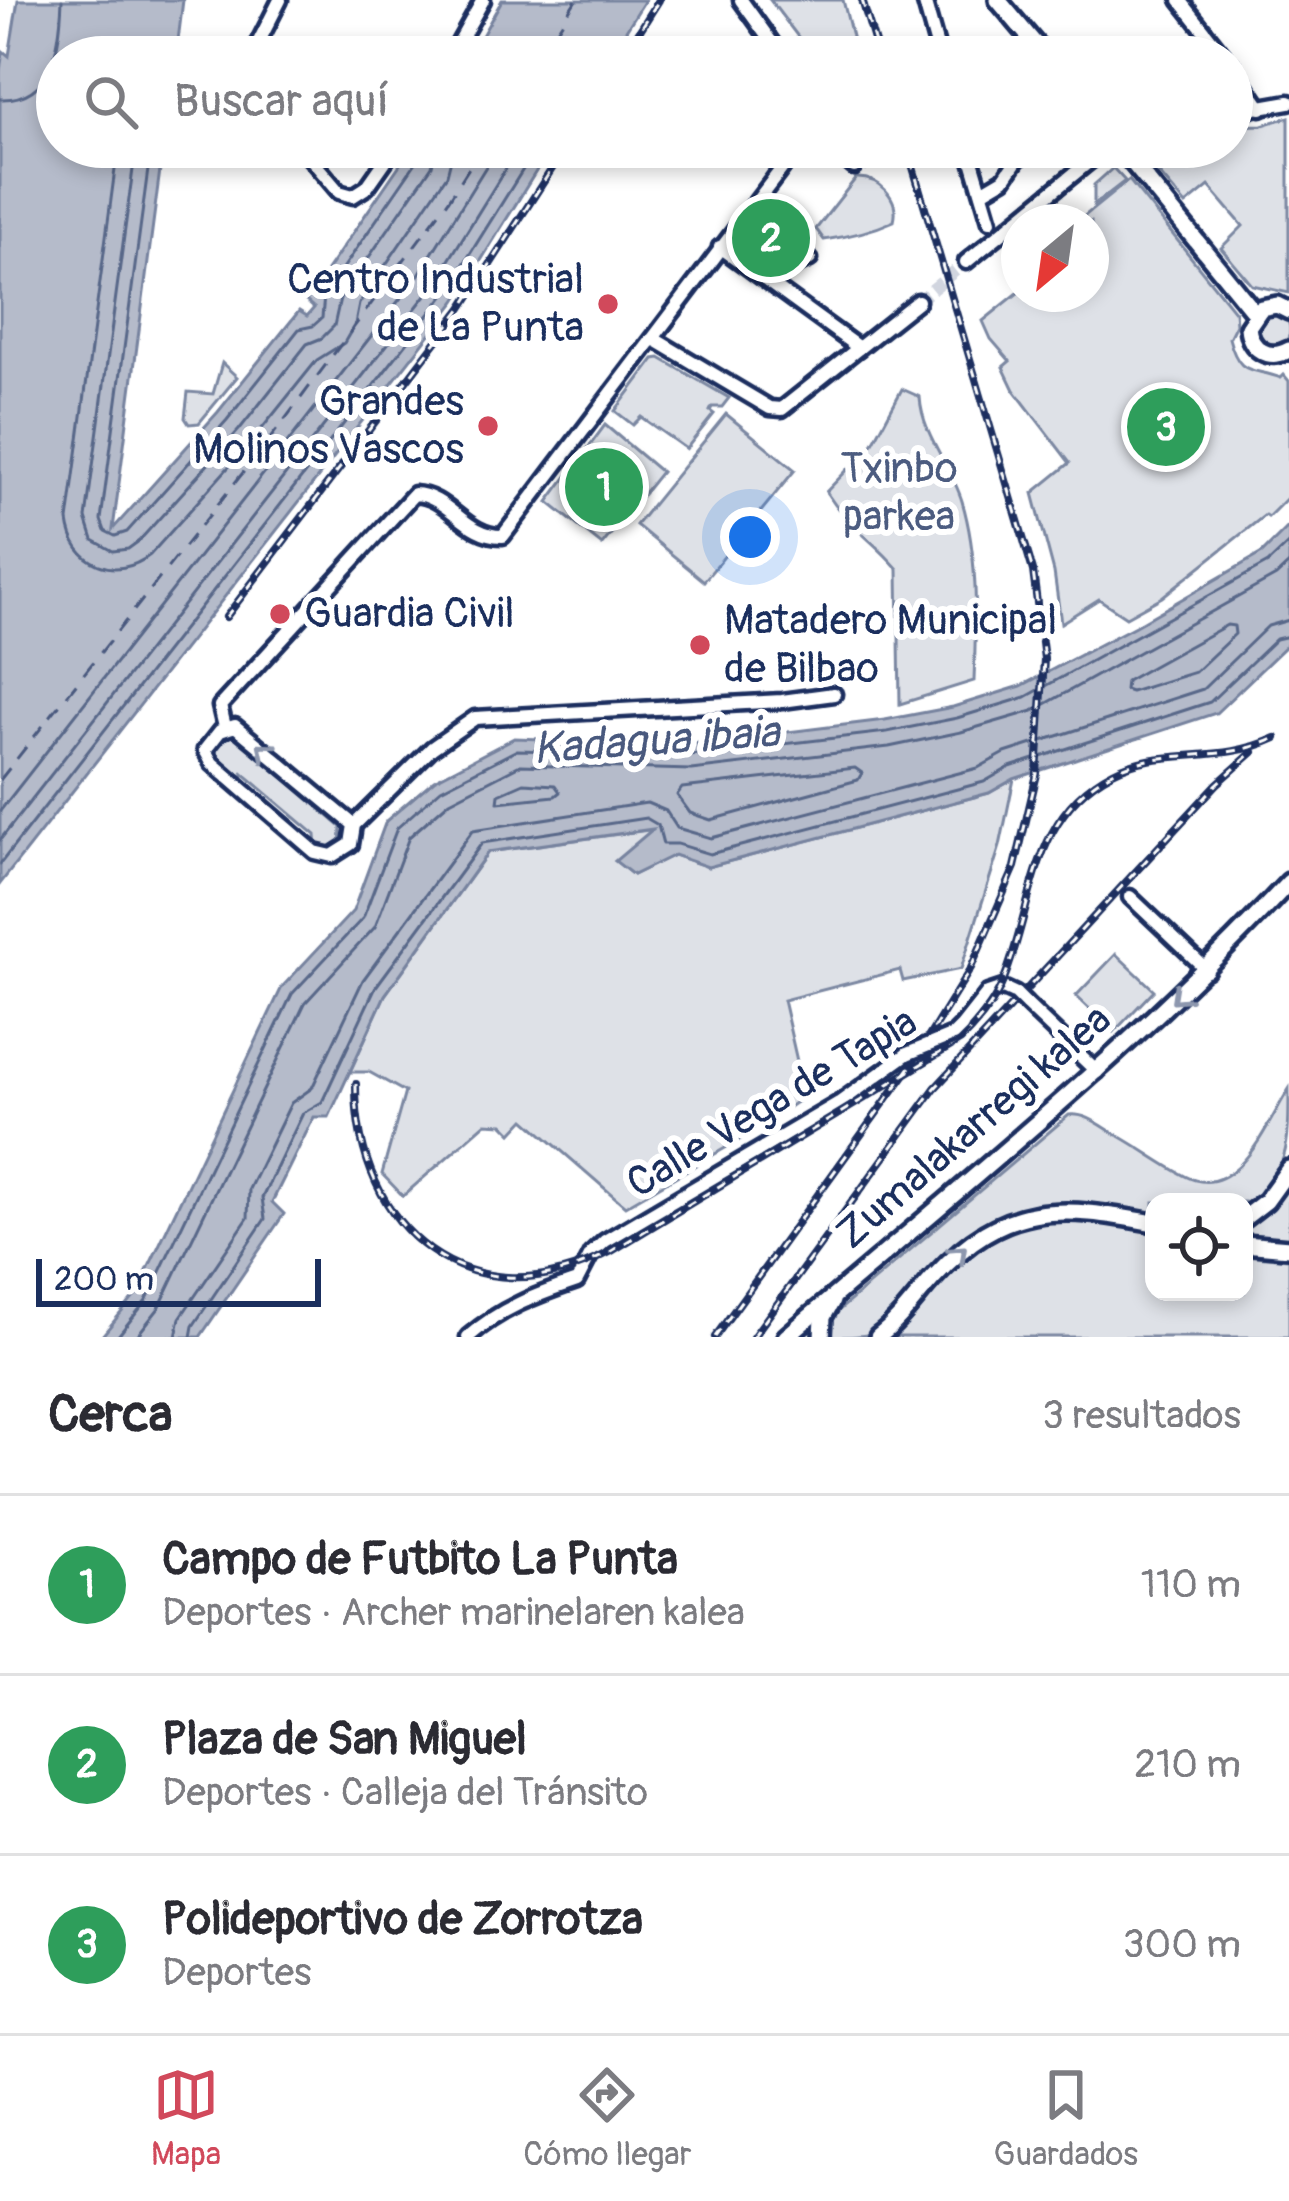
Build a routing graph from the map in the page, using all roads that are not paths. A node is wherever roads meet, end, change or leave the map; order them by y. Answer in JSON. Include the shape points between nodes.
{"nodes":[{"id":1,"x":280,"y":0,"type":"edge"},
{"id":2,"x":482,"y":0,"type":"edge"},
{"id":3,"x":741,"y":0,"type":"edge"},
{"id":4,"x":924,"y":0,"type":"edge"},
{"id":5,"x":998,"y":0,"type":"edge"},
{"id":6,"x":1180,"y":0,"type":"edge"},
{"id":7,"x":262,"y":36,"type":"edge"},
{"id":8,"x":462,"y":36,"type":"edge"},
{"id":9,"x":767,"y":36,"type":"edge"},
{"id":10,"x":934,"y":36,"type":"edge"},
{"id":11,"x":1028,"y":36,"type":"edge"},
{"id":12,"x":1206,"y":36,"type":"edge"},
{"id":13,"x":1253,"y":97,"type":"edge"},
{"id":14,"x":1289,"y":102,"type":"edge"},
{"id":15,"x":1261,"y":109,"type":"junction"},
{"id":16,"x":1253,"y":110,"type":"edge"},
{"id":17,"x":319,"y":168,"type":"edge"},
{"id":18,"x":379,"y":168,"type":"edge"},
{"id":19,"x":782,"y":168,"type":"edge"},
{"id":20,"x":975,"y":168,"type":"edge"},
{"id":21,"x":1011,"y":168,"type":"edge"},
{"id":22,"x":1081,"y":168,"type":"edge"},
{"id":23,"x":1137,"y":168,"type":"edge"},
{"id":24,"x":982,"y":192,"type":"junction"},
{"id":25,"x":990,"y":220,"type":"dead end"},
{"id":26,"x":720,"y":247,"type":"junction"},
{"id":27,"x":810,"y":259,"type":"dead end"},
{"id":28,"x":966,"y":262,"type":"tunnel mouth"},
{"id":29,"x":766,"y":279,"type":"junction"},
{"id":30,"x":918,"y":301,"type":"tunnel mouth"},
{"id":31,"x":1289,"y":311,"type":"edge"},
{"id":32,"x":1255,"y":313,"type":"junction"},
{"id":33,"x":654,"y":339,"type":"junction"},
{"id":34,"x":859,"y":348,"type":"junction"},
{"id":35,"x":1285,"y":356,"type":"edge"},
{"id":36,"x":834,"y":694,"type":"dead end"},
{"id":37,"x":225,"y":728,"type":"junction"},
{"id":38,"x":354,"y":825,"type":"junction"},
{"id":39,"x":1289,"y":882,"type":"edge"},
{"id":40,"x":1130,"y":897,"type":"dead end"},
{"id":41,"x":1207,"y":970,"type":"junction"},
{"id":42,"x":1096,"y":1072,"type":"junction"},
{"id":43,"x":1289,"y":1168,"type":"edge"},
{"id":44,"x":1253,"y":1211,"type":"edge"},
{"id":45,"x":1145,"y":1222,"type":"edge"},
{"id":46,"x":1253,"y":1245,"type":"edge"},
{"id":47,"x":1289,"y":1247,"type":"edge"},
{"id":48,"x":837,"y":1293,"type":"junction"},
{"id":49,"x":468,"y":1337,"type":"edge"},
{"id":50,"x":786,"y":1337,"type":"edge"},
{"id":51,"x":822,"y":1337,"type":"edge"},
{"id":52,"x":878,"y":1337,"type":"edge"}],
"edges":[{"from":1,"to":7,"type":"street"},
{"from":2,"to":8,"type":"street"},
{"from":3,"to":9,"type":"street"},
{"from":4,"to":10,"type":"street"},
{"from":5,"to":11,"type":"main road"},
{"from":6,"to":12,"type":"street"},
{"from":13,"to":15,"type":"street"},
{"from":14,"to":15,"type":"street"},
{"from":15,"to":16,"type":"street"},
{"from":17,"to":18,"type":"street","via":[[339,192],[359,195]]},
{"from":19,"to":26,"type":"street"},
{"from":20,"to":24,"type":"street"},
{"from":21,"to":24,"type":"street"},
{"from":22,"to":28,"type":"street"},
{"from":23,"to":32,"type":"main road"},
{"from":24,"to":25,"type":"street"},
{"from":26,"to":29,"type":"street"},
{"from":26,"to":33,"type":"street"},
{"from":27,"to":29,"type":"street"},
{"from":29,"to":34,"type":"street"},
{"from":30,"to":34,"type":"street"},
{"from":31,"to":32,"type":"main road","via":[[1269,306]]},
{"from":32,"to":35,"type":"main road","via":[[1251,342]]},
{"from":33,"to":34,"type":"street","via":[[782,409]]},
{"from":33,"to":37,"type":"street","via":[[503,536],[485,536],[414,494],[220,706]]},
{"from":36,"to":38,"type":"street","via":[[475,718],[432,748]]},
{"from":38,"to":37,"type":"street","one_way":true,"via":[[240,729]]},
{"from":37,"to":38,"type":"street","via":[[205,750],[208,759],[315,852],[340,854],[352,844]]},
{"from":39,"to":41,"type":"main road","name":"Zumalakarregi kalea"},
{"from":40,"to":41,"type":"street"},
{"from":41,"to":42,"type":"main road","name":"Zumalakarregi kalea","one_way":true},
{"from":42,"to":48,"type":"main road","name":"Zumalakarregi kalea"},
{"from":42,"to":49,"type":"street","name":"Calle Vega de Tapia","bridge":true,"via":[[1021,999],[1003,988],[988,993],[953,1035],[907,1054],[839,1103],[605,1240],[577,1281],[521,1300]]},
{"from":43,"to":44,"type":"main road"},
{"from":52,"to":45,"type":"main road","one_way":true,"via":[[966,1244],[1008,1220],[1076,1210]]},
{"from":46,"to":47,"type":"main road"},
{"from":48,"to":50,"type":"main road","name":"Zumalakarregi kalea"},
{"from":48,"to":51,"type":"main road"}]}
